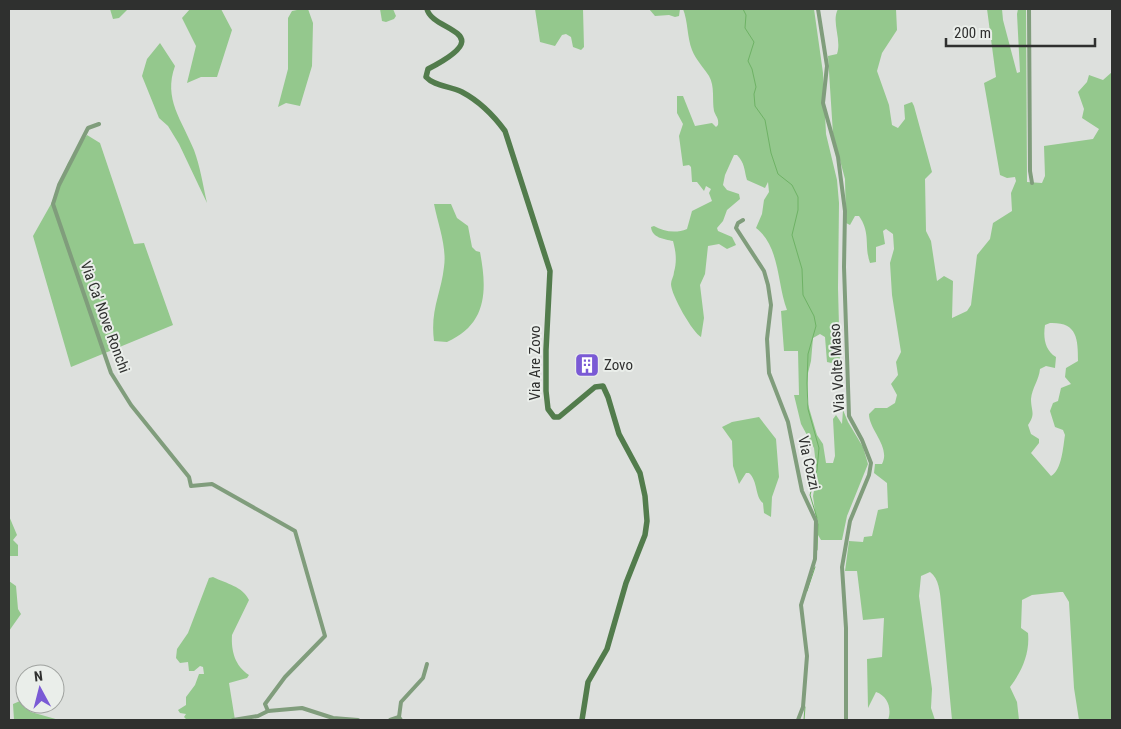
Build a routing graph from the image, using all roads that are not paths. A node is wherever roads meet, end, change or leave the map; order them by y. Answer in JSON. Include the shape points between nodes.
{"nodes":[{"id":1,"x":427,"y":9,"type":"edge"},
{"id":2,"x":818,"y":9,"type":"edge"},
{"id":3,"x":1029,"y":9,"type":"edge"},
{"id":4,"x":99,"y":124,"type":"dead end"},
{"id":5,"x":1032,"y":183,"type":"dead end"},
{"id":6,"x":743,"y":220,"type":"dead end"},
{"id":7,"x":427,"y":664,"type":"dead end"},
{"id":8,"x":268,"y":711,"type":"junction"},
{"id":9,"x":400,"y":719,"type":"edge"},
{"id":10,"x":233,"y":720,"type":"edge"},
{"id":11,"x":358,"y":720,"type":"edge"},
{"id":12,"x":390,"y":720,"type":"edge"},
{"id":13,"x":582,"y":720,"type":"edge"},
{"id":14,"x":798,"y":720,"type":"edge"},
{"id":15,"x":846,"y":720,"type":"edge"}],
"edges":[{"from":1,"to":13,"type":"street","name":"Via Are Zovo","via":[[431,17],[457,32],[461,38],[460,46],[428,69],[426,77],[470,97],[505,131],[544,248],[551,282],[546,350],[548,409],[554,417],[559,416],[596,387],[603,386],[619,434],[640,473],[645,496],[645,535],[626,582],[607,649],[588,682]]},
{"from":2,"to":15,"type":"street","name":"Via Volte Maso","via":[[826,66],[823,103],[838,157],[846,211],[844,268],[849,416],[872,463],[850,521],[842,566]]},
{"from":3,"to":5,"type":"street"},
{"from":4,"to":8,"type":"street","name":"Via Ca' Nove Ronchi","via":[[88,128],[53,204],[111,373],[131,405],[190,477],[191,486],[212,484],[295,530],[325,636],[285,677],[265,704]]},
{"from":6,"to":14,"type":"street","name":"Via Cozzi","via":[[736,228],[764,271],[768,286],[771,305],[767,338],[770,373],[788,422],[802,491],[816,521],[815,559],[801,605],[807,656],[803,707]]},
{"from":7,"to":9,"type":"street","via":[[423,678],[401,702]]},
{"from":8,"to":10,"type":"street"},
{"from":8,"to":11,"type":"street","via":[[302,708],[333,718]]},
{"from":9,"to":12,"type":"street"}]}
